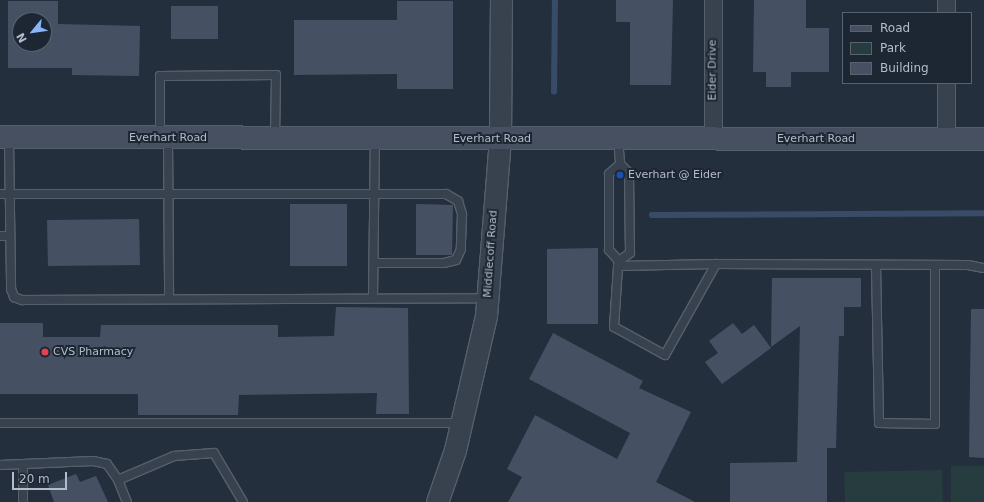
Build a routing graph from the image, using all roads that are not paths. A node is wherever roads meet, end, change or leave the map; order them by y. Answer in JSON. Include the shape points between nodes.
{"nodes":[{"id":1,"x":501,"y":0,"type":"edge"},
{"id":2,"x":713,"y":0,"type":"edge"},
{"id":3,"x":946,"y":0,"type":"edge"},
{"id":4,"x":946,"y":12,"type":"edge"},
{"id":5,"x":946,"y":84,"type":"edge"},
{"id":6,"x":4,"y":137,"type":"edge"},
{"id":7,"x":164,"y":138,"type":"junction"},
{"id":8,"x":275,"y":138,"type":"junction"},
{"id":9,"x":375,"y":139,"type":"junction"},
{"id":10,"x":618,"y":139,"type":"junction"},
{"id":11,"x":713,"y":139,"type":"junction"},
{"id":12,"x":946,"y":139,"type":"junction"},
{"id":13,"x":984,"y":139,"type":"edge"},
{"id":14,"x":500,"y":140,"type":"junction"},
{"id":15,"x":620,"y":164,"type":"junction"},
{"id":16,"x":0,"y":194,"type":"edge"},
{"id":17,"x":10,"y":194,"type":"junction"},
{"id":18,"x":168,"y":195,"type":"junction"},
{"id":19,"x":374,"y":196,"type":"junction"},
{"id":20,"x":0,"y":236,"type":"edge"},
{"id":21,"x":10,"y":236,"type":"junction"},
{"id":22,"x":374,"y":263,"type":"junction"},
{"id":23,"x":618,"y":264,"type":"junction"},
{"id":24,"x":716,"y":264,"type":"junction"},
{"id":25,"x":876,"y":264,"type":"junction"},
{"id":26,"x":935,"y":265,"type":"junction"},
{"id":27,"x":984,"y":268,"type":"edge"},
{"id":28,"x":373,"y":298,"type":"junction"},
{"id":29,"x":487,"y":298,"type":"junction"},
{"id":30,"x":169,"y":299,"type":"junction"},
{"id":31,"x":0,"y":423,"type":"edge"},
{"id":32,"x":461,"y":423,"type":"junction"},
{"id":33,"x":22,"y":464,"type":"junction"},
{"id":34,"x":0,"y":465,"type":"edge"},
{"id":35,"x":118,"y":480,"type":"junction"},
{"id":36,"x":23,"y":502,"type":"edge"},
{"id":37,"x":126,"y":502,"type":"edge"},
{"id":38,"x":243,"y":502,"type":"edge"},
{"id":39,"x":437,"y":502,"type":"edge"}],
"edges":[{"from":1,"to":14,"type":"street","name":"Middlecoff Road"},
{"from":2,"to":11,"type":"street","name":"Eider Drive"},
{"from":3,"to":4,"type":"street"},
{"from":5,"to":12,"type":"street"},
{"from":6,"to":7,"type":"main road","name":"Everhart Road"},
{"from":6,"to":17,"type":"lane"},
{"from":7,"to":8,"type":"main road","name":"Everhart Road"},
{"from":7,"to":8,"type":"lane","via":[[160,76],[276,75]]},
{"from":7,"to":18,"type":"lane"},
{"from":8,"to":9,"type":"main road","name":"Everhart Road"},
{"from":9,"to":14,"type":"main road","name":"Everhart Road"},
{"from":9,"to":19,"type":"lane"},
{"from":10,"to":11,"type":"main road","name":"Everhart Road"},
{"from":10,"to":14,"type":"main road","name":"Everhart Road"},
{"from":10,"to":15,"type":"lane"},
{"from":11,"to":12,"type":"main road","name":"Everhart Road"},
{"from":12,"to":13,"type":"main road","name":"Everhart Road"},
{"from":14,"to":29,"type":"street","name":"Middlecoff Road"},
{"from":15,"to":23,"type":"lane","via":[[609,174],[609,250]]},
{"from":15,"to":23,"type":"lane","via":[[629,173],[630,253]]},
{"from":16,"to":17,"type":"lane"},
{"from":17,"to":18,"type":"lane"},
{"from":17,"to":21,"type":"lane"},
{"from":18,"to":19,"type":"lane"},
{"from":18,"to":30,"type":"lane"},
{"from":19,"to":22,"type":"lane"},
{"from":19,"to":22,"type":"lane","via":[[446,194],[458,201],[462,214],[461,249],[456,260],[444,264]]},
{"from":20,"to":21,"type":"lane"},
{"from":21,"to":30,"type":"lane","via":[[11,288],[14,297],[22,300]]},
{"from":22,"to":28,"type":"lane"},
{"from":23,"to":24,"type":"lane"},
{"from":23,"to":24,"type":"lane","via":[[614,327],[665,355]]},
{"from":24,"to":25,"type":"lane"},
{"from":25,"to":26,"type":"lane"},
{"from":25,"to":26,"type":"lane","via":[[879,423],[935,424]]},
{"from":26,"to":27,"type":"lane"},
{"from":28,"to":29,"type":"lane"},
{"from":28,"to":30,"type":"lane"},
{"from":29,"to":32,"type":"street","name":"Middlecoff Road","via":[[486,316]]},
{"from":31,"to":32,"type":"lane"},
{"from":32,"to":39,"type":"street","name":"Middlecoff Road"},
{"from":33,"to":34,"type":"lane"},
{"from":33,"to":35,"type":"lane","via":[[93,461],[107,464]]},
{"from":33,"to":36,"type":"lane"},
{"from":35,"to":37,"type":"lane"},
{"from":35,"to":38,"type":"lane","via":[[174,456],[214,453]]}]}
